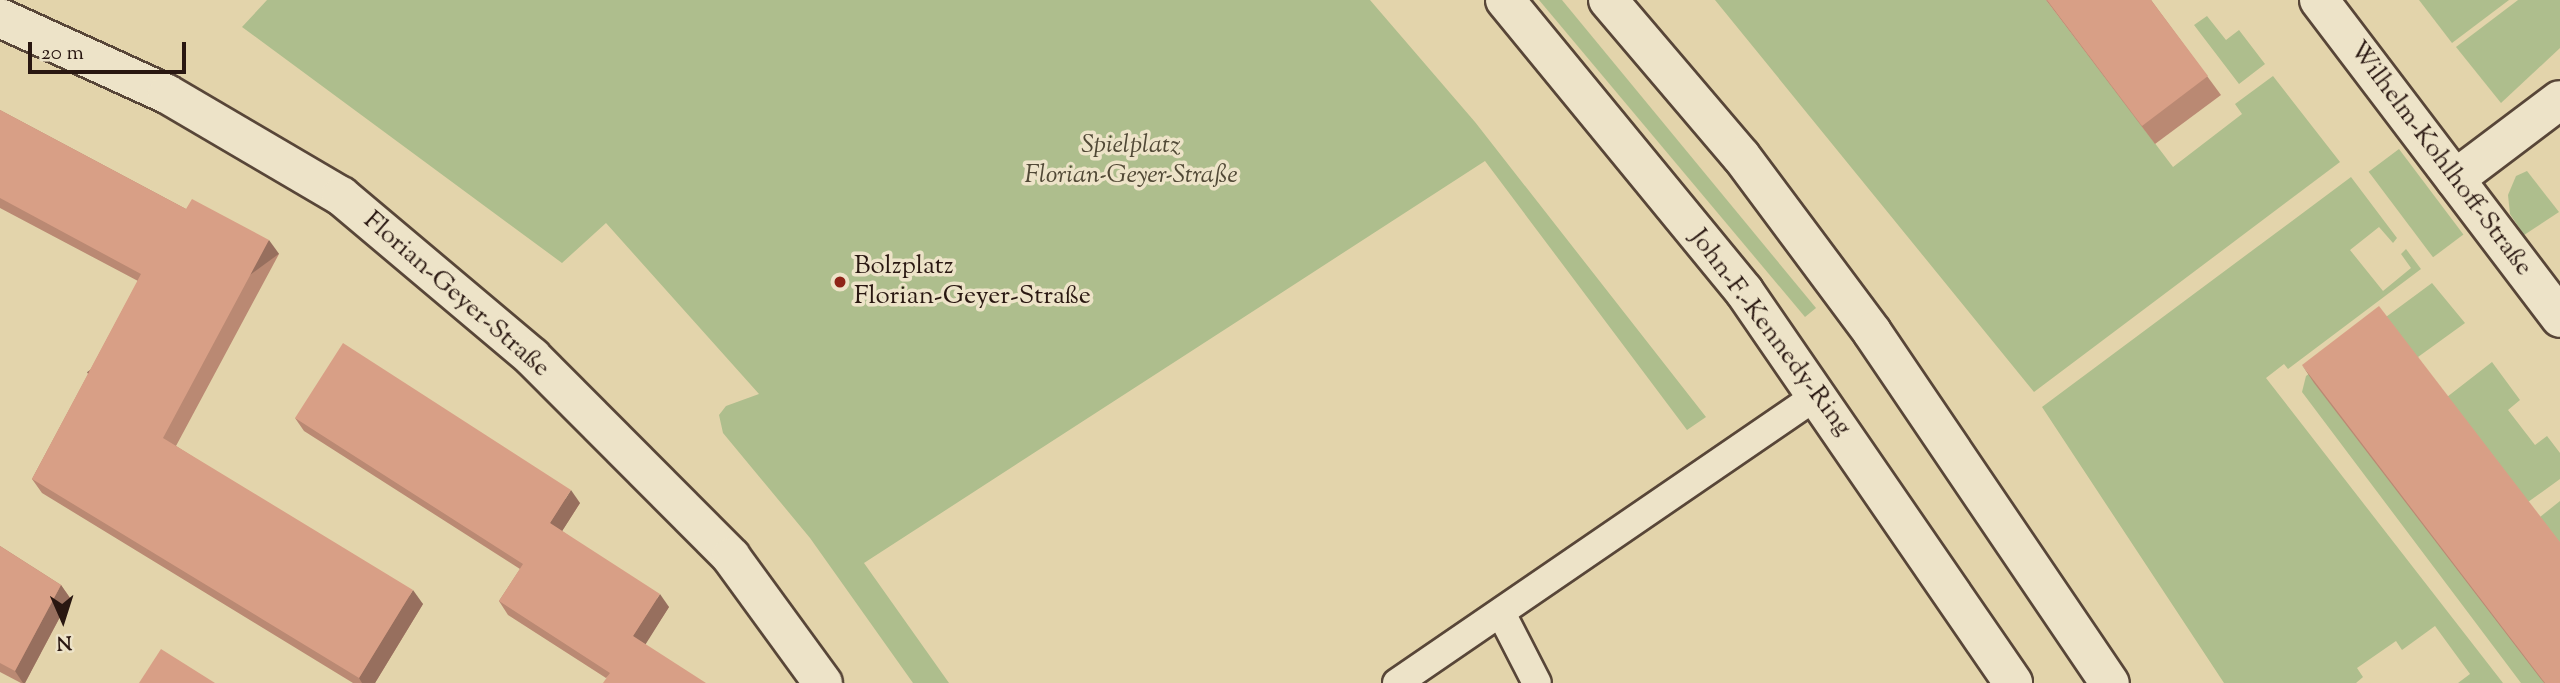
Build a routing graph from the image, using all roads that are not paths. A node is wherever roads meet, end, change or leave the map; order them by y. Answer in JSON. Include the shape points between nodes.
{"nodes":[{"id":1,"x":1505,"y":0,"type":"edge"},
{"id":2,"x":1608,"y":0,"type":"edge"},
{"id":3,"x":2319,"y":0,"type":"edge"},
{"id":4,"x":0,"y":19,"type":"edge"},
{"id":5,"x":2560,"y":100,"type":"edge"},
{"id":6,"x":2455,"y":179,"type":"junction"},
{"id":7,"x":2560,"y":318,"type":"edge"},
{"id":8,"x":1819,"y":394,"type":"junction"},
{"id":9,"x":1502,"y":615,"type":"junction"},
{"id":10,"x":823,"y":683,"type":"edge"},
{"id":11,"x":1396,"y":683,"type":"edge"},
{"id":12,"x":1537,"y":683,"type":"edge"},
{"id":13,"x":2013,"y":683,"type":"edge"},
{"id":14,"x":2110,"y":683,"type":"edge"}],
"edges":[{"from":1,"to":8,"type":"main road","name":"John-F.-Kennedy-Ring","via":[[1744,291]]},
{"from":2,"to":14,"type":"main road","via":[[1741,156],[1864,321]]},
{"from":3,"to":6,"type":"main road","name":"Wilhelm-Kohlhoff-Straße"},
{"from":4,"to":10,"type":"main road","name":"Florian-Geyer-Straße","via":[[167,94],[341,196],[532,357],[731,556]]},
{"from":5,"to":6,"type":"main road"},
{"from":6,"to":7,"type":"main road","name":"Wilhelm-Kohlhoff-Straße"},
{"from":8,"to":9,"type":"lane"},
{"from":8,"to":13,"type":"main road","name":"John-F.-Kennedy-Ring"},
{"from":9,"to":11,"type":"lane"},
{"from":9,"to":12,"type":"lane"}]}
